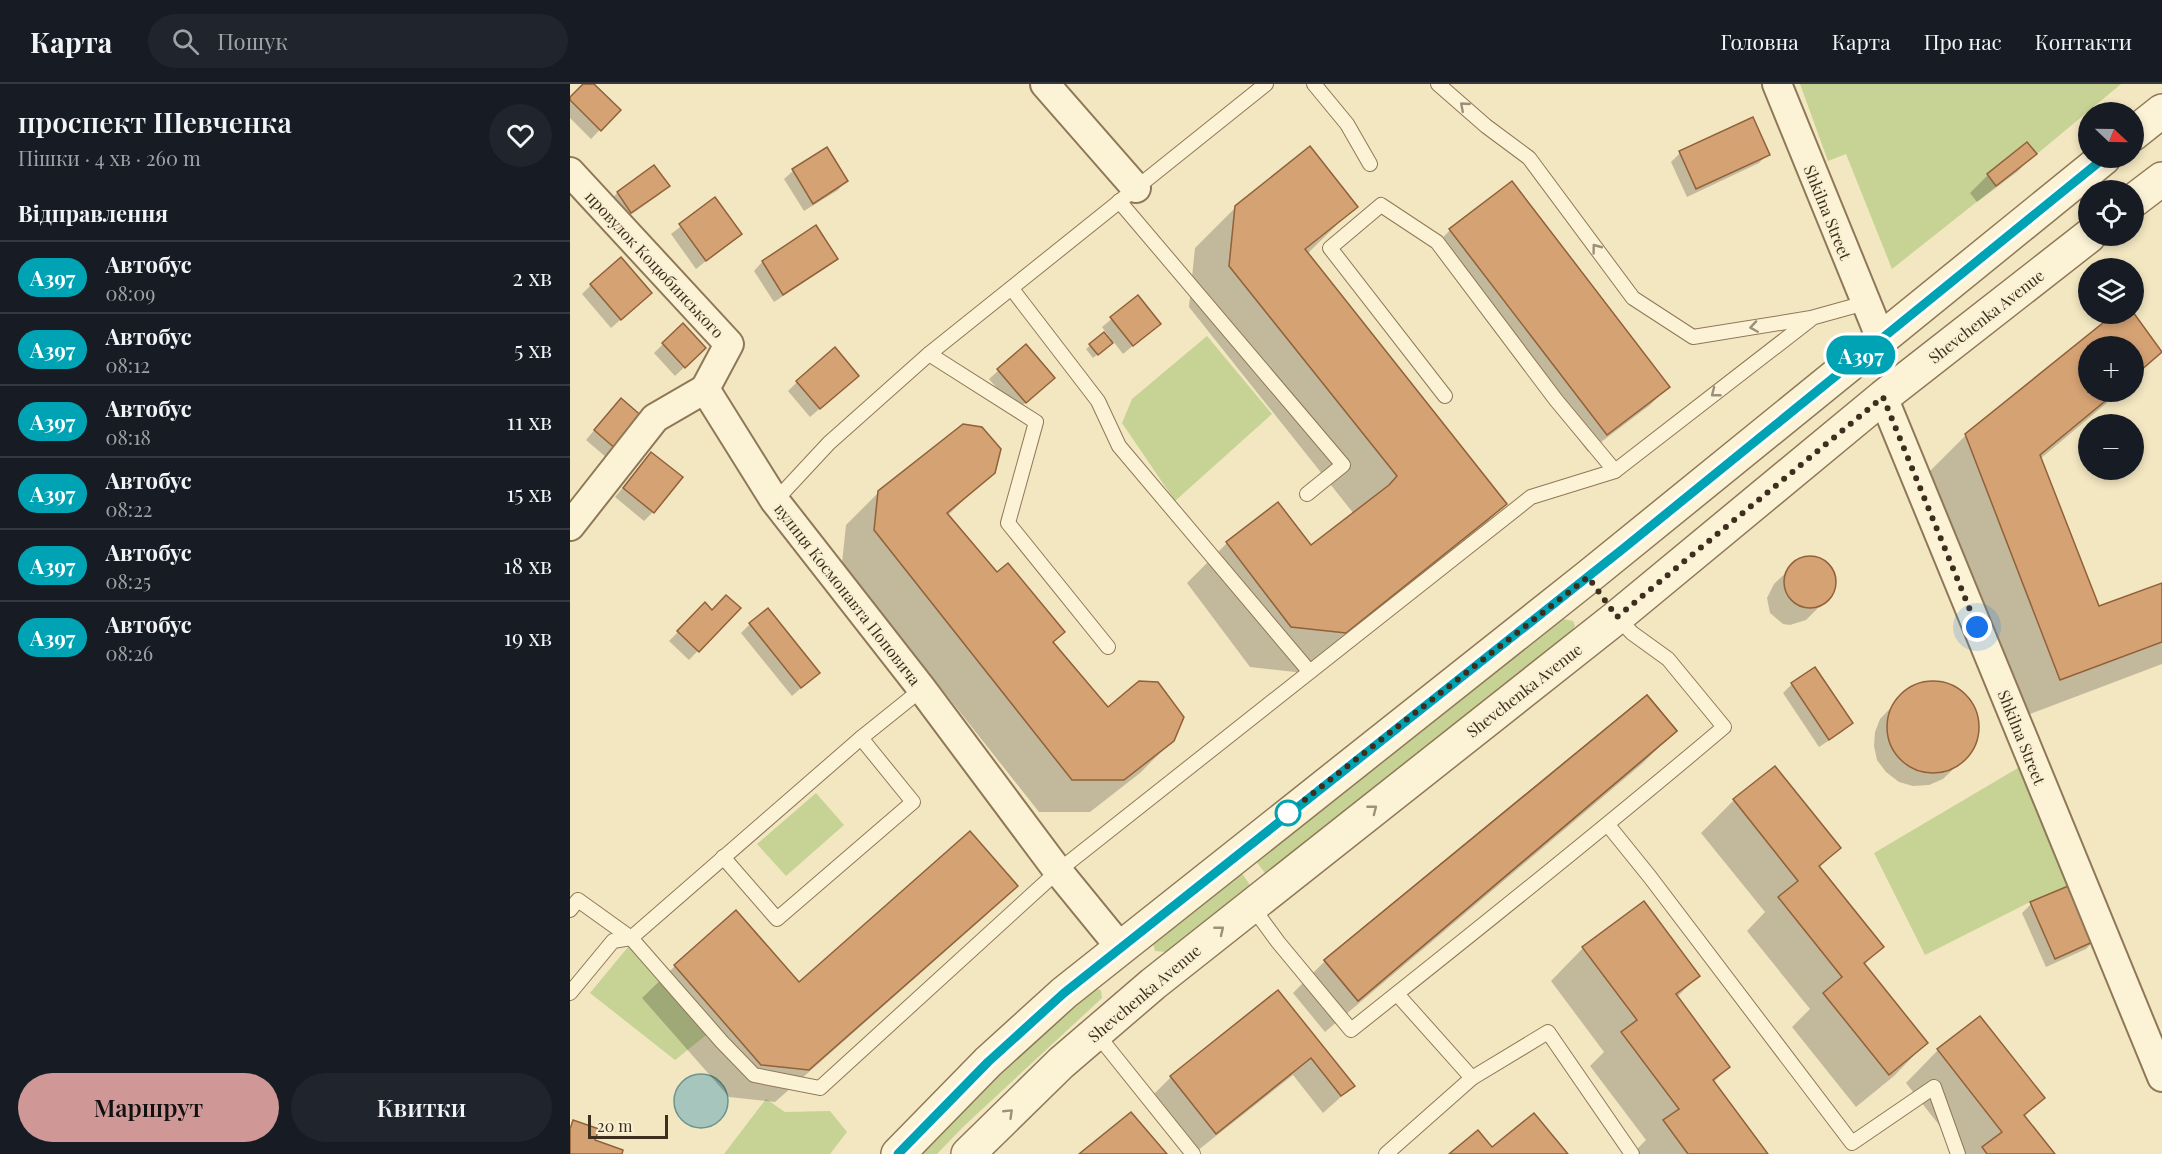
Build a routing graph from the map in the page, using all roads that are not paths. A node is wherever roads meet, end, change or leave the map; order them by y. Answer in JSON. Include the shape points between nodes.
{"nodes":[{"id":1,"x":1045,"y":84,"type":"edge"},
{"id":2,"x":1266,"y":84,"type":"edge"},
{"id":3,"x":1314,"y":84,"type":"edge"},
{"id":4,"x":1438,"y":84,"type":"edge"},
{"id":5,"x":1777,"y":84,"type":"edge"},
{"id":6,"x":2162,"y":111,"type":"edge"},
{"id":7,"x":2144,"y":125,"type":"edge"},
{"id":8,"x":1370,"y":164,"type":"dead end"},
{"id":9,"x":2092,"y":168,"type":"edge"},
{"id":10,"x":570,"y":172,"type":"edge"},
{"id":11,"x":2162,"y":179,"type":"edge"},
{"id":12,"x":2144,"y":193,"type":"edge"},
{"id":13,"x":1128,"y":194,"type":"junction"},
{"id":14,"x":2078,"y":245,"type":"edge"},
{"id":15,"x":1012,"y":289,"type":"junction"},
{"id":16,"x":1865,"y":303,"type":"junction"},
{"id":17,"x":1812,"y":318,"type":"junction"},
{"id":18,"x":1881,"y":339,"type":"junction"},
{"id":19,"x":929,"y":354,"type":"junction"},
{"id":20,"x":705,"y":389,"type":"junction"},
{"id":21,"x":1445,"y":396,"type":"dead end"},
{"id":22,"x":1883,"y":397,"type":"junction"},
{"id":23,"x":1615,"y":471,"type":"junction"},
{"id":24,"x":1307,"y":494,"type":"dead end"},
{"id":25,"x":775,"y":501,"type":"junction"},
{"id":26,"x":570,"y":526,"type":"edge"},
{"id":27,"x":1588,"y":577,"type":"junction"},
{"id":28,"x":1617,"y":617,"type":"junction"},
{"id":29,"x":1108,"y":647,"type":"dead end"},
{"id":30,"x":1309,"y":671,"type":"junction"},
{"id":31,"x":922,"y":689,"type":"junction"},
{"id":32,"x":861,"y":738,"type":"junction"},
{"id":33,"x":1608,"y":825,"type":"junction"},
{"id":34,"x":723,"y":857,"type":"junction"},
{"id":35,"x":1058,"y":871,"type":"junction"},
{"id":36,"x":1251,"y":905,"type":"junction"},
{"id":37,"x":570,"y":910,"type":"edge"},
{"id":38,"x":631,"y":938,"type":"junction"},
{"id":39,"x":1120,"y":946,"type":"junction"},
{"id":40,"x":1154,"y":984,"type":"junction"},
{"id":41,"x":570,"y":993,"type":"edge"},
{"id":42,"x":1397,"y":994,"type":"junction"},
{"id":43,"x":1096,"y":1033,"type":"junction"},
{"id":44,"x":1472,"y":1077,"type":"junction"},
{"id":45,"x":2162,"y":1077,"type":"edge"},
{"id":46,"x":898,"y":1154,"type":"edge"},
{"id":47,"x":968,"y":1154,"type":"edge"},
{"id":48,"x":1193,"y":1154,"type":"edge"},
{"id":49,"x":1386,"y":1154,"type":"edge"},
{"id":50,"x":1632,"y":1154,"type":"edge"},
{"id":51,"x":1958,"y":1154,"type":"edge"}],
"edges":[{"from":1,"to":13,"type":"street"},
{"from":2,"to":13,"type":"lane"},
{"from":3,"to":8,"type":"lane","via":[[1347,124]]},
{"from":17,"to":4,"type":"lane","one_way":true,"via":[[1693,337],[1633,298],[1528,158]]},
{"from":5,"to":16,"type":"street","name":"Shkilna Street"},
{"from":6,"to":7,"type":"street"},
{"from":9,"to":18,"type":"street"},
{"from":10,"to":20,"type":"street","name":"провулок Коцюбинського","via":[[729,344]]},
{"from":11,"to":12,"type":"street"},
{"from":13,"to":15,"type":"lane"},
{"from":13,"to":24,"type":"lane","via":[[1342,465]]},
{"from":14,"to":22,"type":"street","name":"Shevchenka Avenue"},
{"from":15,"to":19,"type":"lane"},
{"from":15,"to":30,"type":"lane","via":[[1098,401],[1119,446]]},
{"from":16,"to":17,"type":"lane"},
{"from":16,"to":18,"type":"street","name":"Shkilna Street"},
{"from":17,"to":23,"type":"lane","one_way":true},
{"from":18,"to":27,"type":"street"},
{"from":19,"to":25,"type":"lane","via":[[829,443]]},
{"from":19,"to":29,"type":"lane","via":[[1036,422],[1008,523]]},
{"from":20,"to":25,"type":"street","name":"вулиця Космонавта Поповича"},
{"from":20,"to":26,"type":"street","via":[[656,418]]},
{"from":21,"to":23,"type":"lane","via":[[1330,248],[1381,205],[1437,242],[1556,400]]},
{"from":22,"to":28,"type":"street","name":"Shevchenka Avenue"},
{"from":22,"to":45,"type":"street","name":"Shkilna Street"},
{"from":23,"to":30,"type":"lane","via":[[1531,497]]},
{"from":25,"to":31,"type":"street","name":"вулиця Космонавта Поповича"},
{"from":27,"to":28,"type":"street"},
{"from":27,"to":39,"type":"street"},
{"from":28,"to":33,"type":"lane","via":[[1668,659],[1724,728]]},
{"from":36,"to":28,"type":"street","name":"Shevchenka Avenue","one_way":true},
{"from":30,"to":35,"type":"lane"},
{"from":31,"to":32,"type":"lane"},
{"from":31,"to":35,"type":"street","name":"вулиця Космонавта Поповича"},
{"from":32,"to":34,"type":"lane"},
{"from":32,"to":34,"type":"lane","via":[[913,802],[904,810],[777,919]]},
{"from":33,"to":42,"type":"lane"},
{"from":33,"to":51,"type":"lane","via":[[1852,1143],[1934,1087]]},
{"from":34,"to":38,"type":"lane"},
{"from":35,"to":38,"type":"lane","via":[[820,1088],[754,1075]]},
{"from":35,"to":39,"type":"street","name":"вулиця Космонавта Поповича"},
{"from":40,"to":36,"type":"street","name":"Shevchenka Avenue","one_way":true},
{"from":36,"to":42,"type":"lane","via":[[1350,1030]]},
{"from":37,"to":38,"type":"lane","via":[[578,900]]},
{"from":38,"to":41,"type":"lane","via":[[613,941]]},
{"from":39,"to":40,"type":"street"},
{"from":39,"to":46,"type":"street","via":[[988,1062]]},
{"from":40,"to":43,"type":"street","name":"Shevchenka Avenue"},
{"from":42,"to":44,"type":"lane"},
{"from":47,"to":43,"type":"street","name":"Shevchenka Avenue","one_way":true},
{"from":43,"to":48,"type":"lane"},
{"from":44,"to":49,"type":"lane"},
{"from":44,"to":50,"type":"lane","via":[[1548,1032]]}]}
